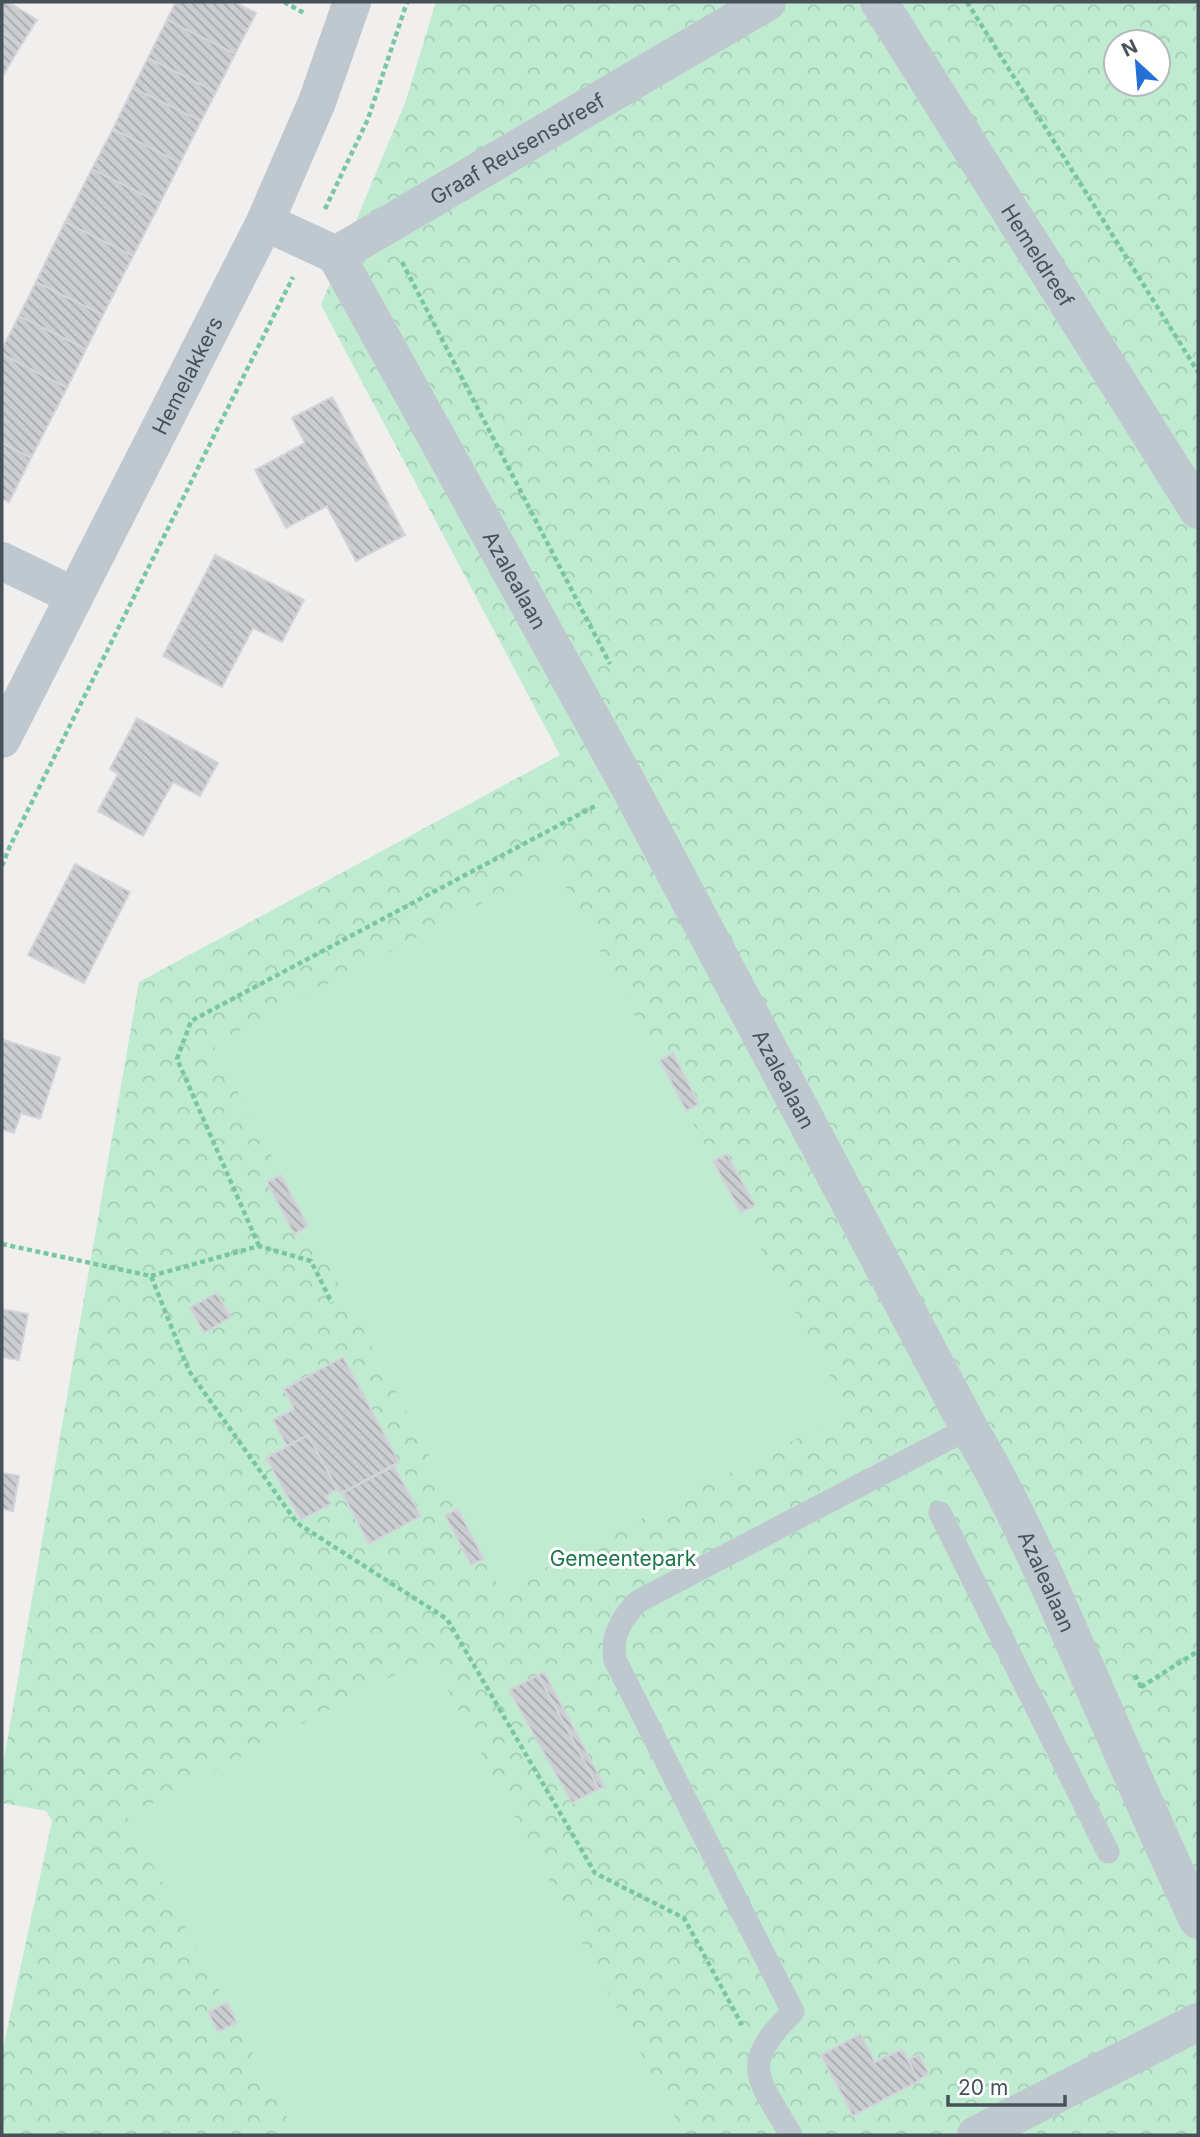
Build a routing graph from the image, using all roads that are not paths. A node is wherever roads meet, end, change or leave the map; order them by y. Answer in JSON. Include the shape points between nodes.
{"nodes":[{"id":1,"x":352,"y":2,"type":"edge"},
{"id":2,"x":766,"y":2,"type":"edge"},
{"id":3,"x":879,"y":2,"type":"edge"},
{"id":4,"x":265,"y":222,"type":"junction"},
{"id":5,"x":322,"y":249,"type":"junction"},
{"id":6,"x":1198,"y":510,"type":"edge"},
{"id":7,"x":2,"y":561,"type":"edge"},
{"id":8,"x":74,"y":596,"type":"junction"},
{"id":9,"x":2,"y":739,"type":"edge"},
{"id":10,"x":969,"y":1428,"type":"junction"},
{"id":11,"x":940,"y":1513,"type":"dead end"},
{"id":12,"x":1108,"y":1852,"type":"dead end"},
{"id":13,"x":1198,"y":1920,"type":"edge"},
{"id":14,"x":1198,"y":2022,"type":"edge"},
{"id":15,"x":791,"y":2135,"type":"edge"},
{"id":16,"x":976,"y":2135,"type":"edge"}],
"edges":[{"from":1,"to":4,"type":"street","name":"Hemelakkers","via":[[317,102]]},
{"from":2,"to":5,"type":"street","name":"Graaf Reusensdreef"},
{"from":3,"to":6,"type":"street","name":"Hemeldreef"},
{"from":4,"to":5,"type":"street"},
{"from":4,"to":8,"type":"street","name":"Hemelakkers"},
{"from":5,"to":10,"type":"street","name":"Azalealaan","via":[[630,788]]},
{"from":7,"to":8,"type":"street"},
{"from":8,"to":9,"type":"street","name":"Hemelakkers"},
{"from":10,"to":13,"type":"street","name":"Azalealaan","via":[[995,1471],[1055,1597]]},
{"from":10,"to":15,"type":"lane","via":[[637,1602],[617,1628],[615,1660],[793,2012],[773,2032],[757,2064],[761,2083]]},
{"from":11,"to":12,"type":"lane"},
{"from":14,"to":16,"type":"street"}]}
